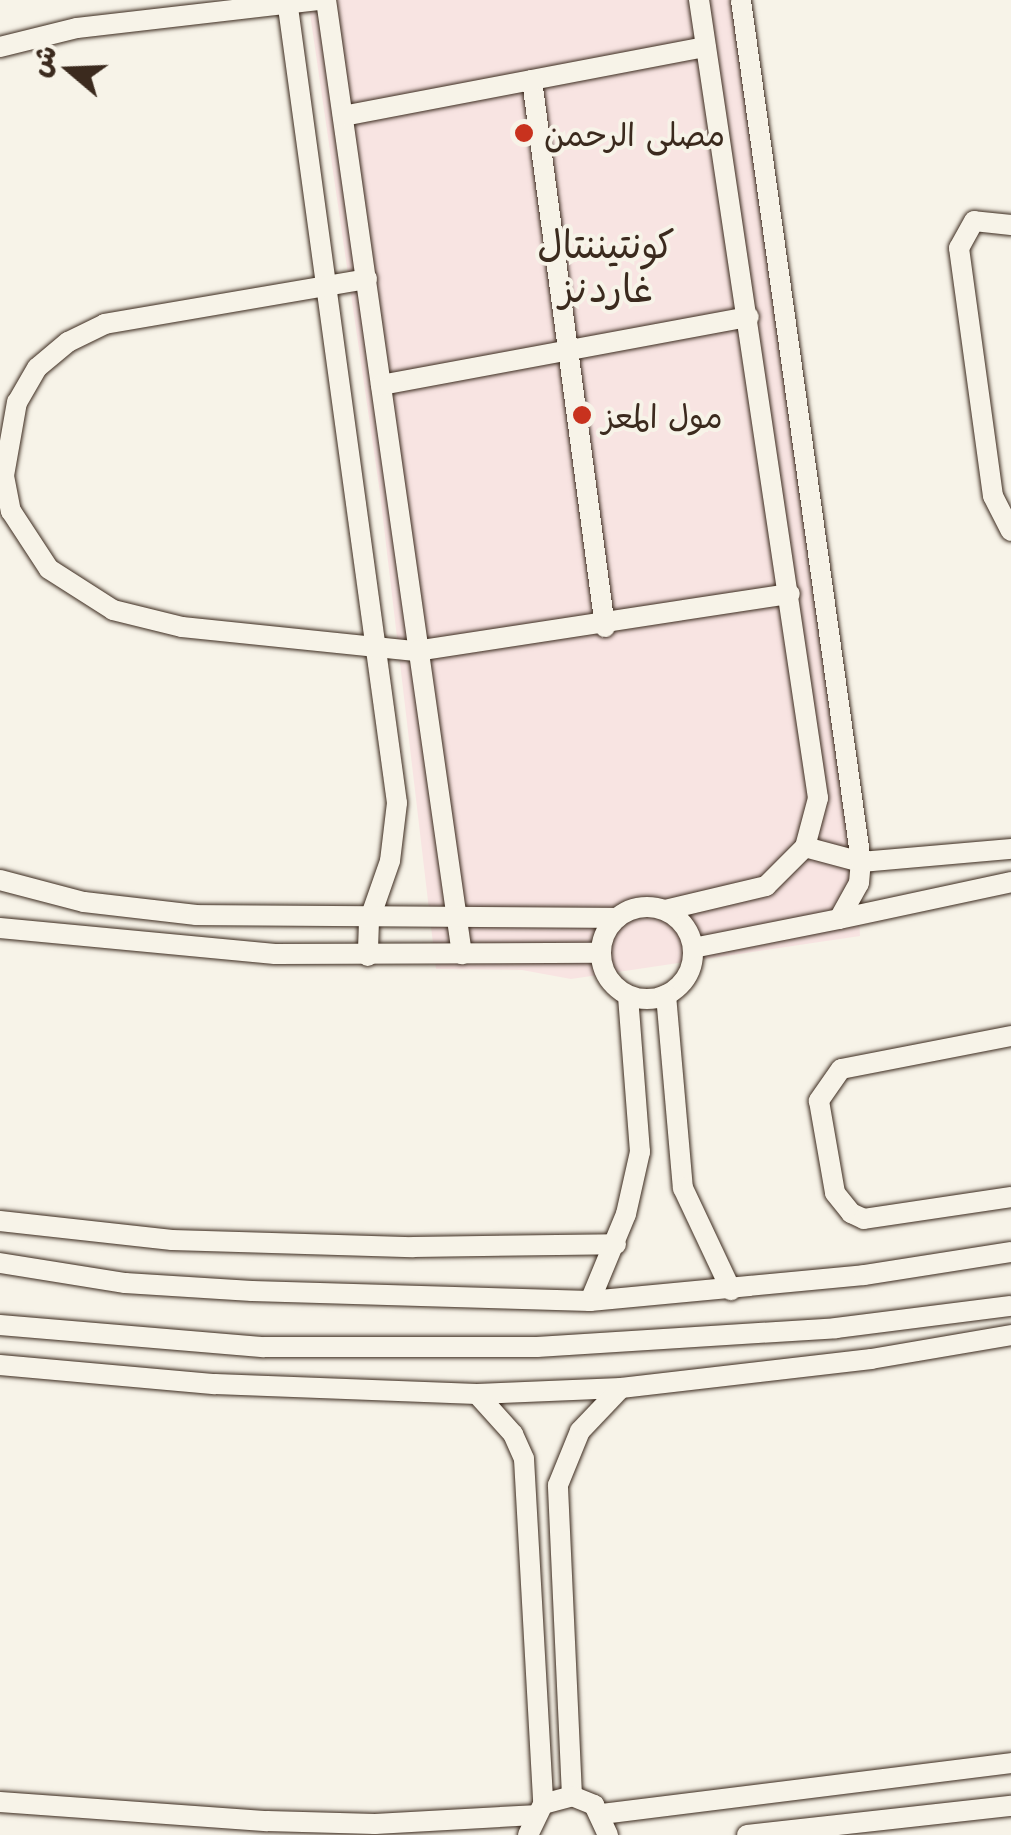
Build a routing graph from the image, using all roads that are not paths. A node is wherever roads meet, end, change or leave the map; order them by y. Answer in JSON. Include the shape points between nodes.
{"nodes":[{"id":1,"x":323,"y":0,"type":"edge"},
{"id":2,"x":699,"y":0,"type":"edge"},
{"id":3,"x":741,"y":0,"type":"edge"},
{"id":4,"x":287,"y":2,"type":"edge"},
{"id":5,"x":0,"y":46,"type":"edge"},
{"id":6,"x":706,"y":47,"type":"junction"},
{"id":7,"x":532,"y":80,"type":"junction"},
{"id":8,"x":343,"y":116,"type":"junction"},
{"id":9,"x":1011,"y":225,"type":"edge"},
{"id":10,"x":367,"y":279,"type":"junction"},
{"id":11,"x":328,"y":284,"type":"junction"},
{"id":12,"x":749,"y":317,"type":"junction"},
{"id":13,"x":569,"y":350,"type":"junction"},
{"id":14,"x":381,"y":385,"type":"junction"},
{"id":15,"x":3,"y":440,"type":"edge"},
{"id":16,"x":6,"y":514,"type":"edge"},
{"id":17,"x":1011,"y":530,"type":"edge"},
{"id":18,"x":790,"y":594,"type":"junction"},
{"id":19,"x":605,"y":626,"type":"junction"},
{"id":20,"x":375,"y":647,"type":"junction"},
{"id":21,"x":416,"y":651,"type":"junction"},
{"id":22,"x":804,"y":847,"type":"junction"},
{"id":23,"x":1011,"y":849,"type":"edge"},
{"id":24,"x":861,"y":862,"type":"junction"},
{"id":25,"x":0,"y":880,"type":"edge"},
{"id":26,"x":1011,"y":882,"type":"edge"},
{"id":27,"x":665,"y":910,"type":"junction"},
{"id":28,"x":617,"y":918,"type":"junction"},
{"id":29,"x":460,"y":920,"type":"junction"},
{"id":30,"x":840,"y":920,"type":"junction"},
{"id":31,"x":369,"y":921,"type":"junction"},
{"id":32,"x":0,"y":928,"type":"edge"},
{"id":33,"x":693,"y":948,"type":"junction"},
{"id":34,"x":601,"y":952,"type":"junction"},
{"id":35,"x":462,"y":954,"type":"junction"},
{"id":36,"x":368,"y":956,"type":"junction"},
{"id":37,"x":628,"y":996,"type":"junction"},
{"id":38,"x":666,"y":996,"type":"junction"},
{"id":39,"x":1011,"y":1036,"type":"edge"},
{"id":40,"x":1011,"y":1197,"type":"edge"},
{"id":41,"x":0,"y":1221,"type":"edge"},
{"id":42,"x":616,"y":1244,"type":"junction"},
{"id":43,"x":1011,"y":1252,"type":"edge"},
{"id":44,"x":0,"y":1263,"type":"edge"},
{"id":45,"x":732,"y":1290,"type":"junction"},
{"id":46,"x":590,"y":1300,"type":"junction"},
{"id":47,"x":1011,"y":1306,"type":"edge"},
{"id":48,"x":0,"y":1325,"type":"edge"},
{"id":49,"x":1011,"y":1335,"type":"edge"},
{"id":50,"x":0,"y":1365,"type":"edge"},
{"id":51,"x":620,"y":1388,"type":"junction"},
{"id":52,"x":477,"y":1394,"type":"junction"},
{"id":53,"x":1011,"y":1763,"type":"edge"},
{"id":54,"x":572,"y":1796,"type":"junction"},
{"id":55,"x":0,"y":1802,"type":"edge"},
{"id":56,"x":1011,"y":1806,"type":"edge"},
{"id":57,"x":535,"y":1818,"type":"edge"},
{"id":58,"x":605,"y":1825,"type":"edge"},
{"id":59,"x":747,"y":1835,"type":"edge"}],
"edges":[{"from":1,"to":4,"type":"street"},
{"from":1,"to":8,"type":"street"},
{"from":2,"to":6,"type":"street"},
{"from":3,"to":24,"type":"street"},
{"from":4,"to":5,"type":"street","via":[[77,28]]},
{"from":4,"to":11,"type":"street"},
{"from":6,"to":7,"type":"street"},
{"from":6,"to":12,"type":"street"},
{"from":7,"to":8,"type":"street"},
{"from":7,"to":13,"type":"street"},
{"from":8,"to":10,"type":"street"},
{"from":9,"to":17,"type":"street","via":[[974,221],[959,248],[994,496]]},
{"from":10,"to":11,"type":"street"},
{"from":10,"to":14,"type":"street"},
{"from":11,"to":15,"type":"street","via":[[146,314],[68,342],[37,368]]},
{"from":11,"to":20,"type":"street"},
{"from":12,"to":13,"type":"street"},
{"from":12,"to":18,"type":"street"},
{"from":13,"to":14,"type":"street"},
{"from":13,"to":19,"type":"street"},
{"from":14,"to":21,"type":"street"},
{"from":15,"to":16,"type":"street"},
{"from":16,"to":20,"type":"street","via":[[48,569],[113,610],[182,628]]},
{"from":18,"to":19,"type":"street"},
{"from":18,"to":22,"type":"street","via":[[818,798]]},
{"from":19,"to":21,"type":"street"},
{"from":20,"to":21,"type":"street"},
{"from":20,"to":31,"type":"street","via":[[397,802],[390,861]]},
{"from":21,"to":29,"type":"street"},
{"from":22,"to":24,"type":"street"},
{"from":22,"to":27,"type":"street","via":[[766,886],[741,898]]},
{"from":23,"to":24,"type":"street"},
{"from":24,"to":30,"type":"street","via":[[859,883]]},
{"from":25,"to":31,"type":"street","via":[[139,911]]},
{"from":26,"to":30,"type":"street"},
{"from":27,"to":28,"type":"street","via":[[640,908]]},
{"from":27,"to":33,"type":"street"},
{"from":28,"to":29,"type":"street"},
{"from":28,"to":34,"type":"street"},
{"from":29,"to":31,"type":"street"},
{"from":29,"to":35,"type":"street"},
{"from":30,"to":33,"type":"street"},
{"from":31,"to":36,"type":"street"},
{"from":32,"to":36,"type":"street","via":[[130,946]]},
{"from":33,"to":38,"type":"street","via":[[687,976]]},
{"from":34,"to":35,"type":"street"},
{"from":34,"to":37,"type":"street","via":[[608,978]]},
{"from":35,"to":36,"type":"street"},
{"from":37,"to":38,"type":"street"},
{"from":37,"to":42,"type":"street","via":[[640,1152]]},
{"from":38,"to":45,"type":"street","via":[[683,1188]]},
{"from":39,"to":40,"type":"street","via":[[841,1069],[818,1101],[835,1193],[851,1213],[864,1219]]},
{"from":41,"to":42,"type":"street","via":[[191,1241],[413,1248]]},
{"from":42,"to":46,"type":"street"},
{"from":43,"to":45,"type":"street"},
{"from":44,"to":46,"type":"street","via":[[125,1283],[252,1292]]},
{"from":45,"to":46,"type":"street"},
{"from":47,"to":48,"type":"street","via":[[696,1340],[440,1349],[264,1347]]},
{"from":49,"to":51,"type":"street"},
{"from":50,"to":52,"type":"street","via":[[215,1384]]},
{"from":51,"to":52,"type":"street"},
{"from":51,"to":54,"type":"street","via":[[580,1431],[558,1485]]},
{"from":52,"to":57,"type":"street","via":[[513,1434],[528,1487]]},
{"from":53,"to":58,"type":"street"},
{"from":54,"to":57,"type":"street"},
{"from":54,"to":58,"type":"street"},
{"from":55,"to":57,"type":"street","via":[[285,1822]]},
{"from":56,"to":59,"type":"street"}]}
